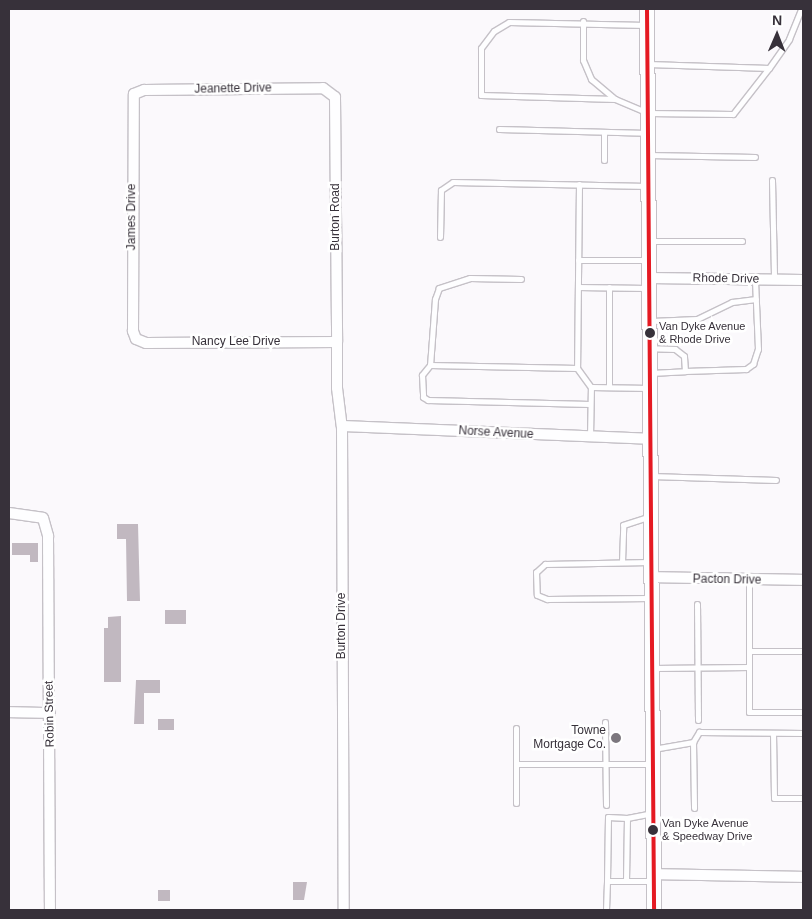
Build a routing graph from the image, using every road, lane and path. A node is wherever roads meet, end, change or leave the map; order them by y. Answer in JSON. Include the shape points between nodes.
{"nodes":[{"id":1,"x":647,"y":9,"type":"edge"},
{"id":2,"x":801,"y":9,"type":"edge"},
{"id":3,"x":582,"y":21,"type":"junction"},
{"id":4,"x":647,"y":25,"type":"junction"},
{"id":5,"x":647,"y":64,"type":"junction"},
{"id":6,"x":769,"y":68,"type":"junction"},
{"id":7,"x":332,"y":92,"type":"joint"},
{"id":8,"x":134,"y":94,"type":"joint"},
{"id":9,"x":615,"y":99,"type":"junction"},
{"id":10,"x":648,"y":113,"type":"junction"},
{"id":11,"x":499,"y":129,"type":"dead end"},
{"id":12,"x":604,"y":133,"type":"junction"},
{"id":13,"x":648,"y":133,"type":"junction"},
{"id":14,"x":648,"y":155,"type":"junction"},
{"id":15,"x":755,"y":157,"type":"dead end"},
{"id":16,"x":604,"y":160,"type":"dead end"},
{"id":17,"x":772,"y":180,"type":"dead end"},
{"id":18,"x":579,"y":184,"type":"junction"},
{"id":19,"x":648,"y":186,"type":"junction"},
{"id":20,"x":440,"y":237,"type":"dead end"},
{"id":21,"x":742,"y":240,"type":"dead end"},
{"id":22,"x":649,"y":241,"type":"junction"},
{"id":23,"x":578,"y":260,"type":"junction"},
{"id":24,"x":649,"y":260,"type":"junction"},
{"id":25,"x":521,"y":279,"type":"dead end"},
{"id":26,"x":755,"y":280,"type":"junction"},
{"id":27,"x":774,"y":280,"type":"junction"},
{"id":28,"x":803,"y":280,"type":"edge"},
{"id":29,"x":649,"y":283,"type":"junction"},
{"id":30,"x":578,"y":286,"type":"junction"},
{"id":31,"x":609,"y":287,"type":"junction"},
{"id":32,"x":756,"y":298,"type":"junction"},
{"id":33,"x":649,"y":321,"type":"junction"},
{"id":34,"x":136,"y":339,"type":"joint"},
{"id":35,"x":337,"y":342,"type":"junction"},
{"id":36,"x":649,"y":348,"type":"junction"},
{"id":37,"x":430,"y":365,"type":"junction"},
{"id":38,"x":577,"y":368,"type":"junction"},
{"id":39,"x":685,"y":371,"type":"junction"},
{"id":40,"x":649,"y":373,"type":"junction"},
{"id":41,"x":591,"y":387,"type":"junction"},
{"id":42,"x":609,"y":387,"type":"junction"},
{"id":43,"x":650,"y":388,"type":"junction"},
{"id":44,"x":590,"y":404,"type":"junction"},
{"id":45,"x":342,"y":426,"type":"junction"},
{"id":46,"x":590,"y":438,"type":"junction"},
{"id":47,"x":650,"y":439,"type":"junction"},
{"id":48,"x":650,"y":476,"type":"junction"},
{"id":49,"x":776,"y":480,"type":"dead end"},
{"id":50,"x":9,"y":513,"type":"edge"},
{"id":51,"x":651,"y":515,"type":"junction"},
{"id":52,"x":622,"y":562,"type":"junction"},
{"id":53,"x":651,"y":562,"type":"junction"},
{"id":54,"x":652,"y":577,"type":"junction"},
{"id":55,"x":750,"y":580,"type":"junction"},
{"id":56,"x":803,"y":580,"type":"edge"},
{"id":57,"x":652,"y":598,"type":"junction"},
{"id":58,"x":697,"y":604,"type":"dead end"},
{"id":59,"x":749,"y":651,"type":"junction"},
{"id":60,"x":803,"y":651,"type":"edge"},
{"id":61,"x":749,"y":667,"type":"junction"},
{"id":62,"x":652,"y":668,"type":"junction"},
{"id":63,"x":698,"y":669,"type":"junction"},
{"id":64,"x":9,"y":712,"type":"edge"},
{"id":65,"x":50,"y":712,"type":"junction"},
{"id":66,"x":803,"y":712,"type":"edge"},
{"id":67,"x":698,"y":720,"type":"dead end"},
{"id":68,"x":605,"y":722,"type":"dead end"},
{"id":69,"x":516,"y":728,"type":"dead end"},
{"id":70,"x":773,"y":733,"type":"junction"},
{"id":71,"x":803,"y":733,"type":"edge"},
{"id":72,"x":692,"y":742,"type":"junction"},
{"id":73,"x":652,"y":749,"type":"junction"},
{"id":74,"x":516,"y":764,"type":"junction"},
{"id":75,"x":606,"y":764,"type":"junction"},
{"id":76,"x":652,"y":764,"type":"junction"},
{"id":77,"x":803,"y":798,"type":"edge"},
{"id":78,"x":516,"y":803,"type":"dead end"},
{"id":79,"x":606,"y":805,"type":"dead end"},
{"id":80,"x":694,"y":808,"type":"dead end"},
{"id":81,"x":653,"y":812,"type":"junction"},
{"id":82,"x":627,"y":818,"type":"junction"},
{"id":83,"x":803,"y":877,"type":"edge"},
{"id":84,"x":653,"y":878,"type":"junction"},
{"id":85,"x":607,"y":880,"type":"junction"},
{"id":86,"x":626,"y":881,"type":"junction"},
{"id":87,"x":50,"y":910,"type":"edge"},
{"id":88,"x":344,"y":910,"type":"edge"},
{"id":89,"x":606,"y":910,"type":"edge"},
{"id":90,"x":654,"y":910,"type":"edge"}],
"edges":[{"from":1,"to":4,"type":"main road"},
{"from":2,"to":6,"type":"lane","via":[[789,40]]},
{"from":3,"to":4,"type":"lane"},
{"from":3,"to":9,"type":"lane","via":[[587,70]]},
{"from":3,"to":9,"type":"lane","via":[[509,22],[494,31],[481,48],[481,95]]},
{"from":4,"to":5,"type":"main road"},
{"from":5,"to":6,"type":"lane"},
{"from":5,"to":10,"type":"main road"},
{"from":6,"to":10,"type":"lane","via":[[733,114]]},
{"from":7,"to":8,"type":"street","name":"Jeanette Drive","via":[[323,88],[144,90]]},
{"from":7,"to":35,"type":"street","name":"Burton Road"},
{"from":8,"to":34,"type":"street","name":"James Drive","via":[[133,330]]},
{"from":9,"to":10,"type":"lane"},
{"from":10,"to":13,"type":"main road"},
{"from":11,"to":12,"type":"lane"},
{"from":12,"to":13,"type":"lane"},
{"from":12,"to":16,"type":"lane"},
{"from":13,"to":14,"type":"main road"},
{"from":14,"to":15,"type":"lane"},
{"from":14,"to":19,"type":"main road"},
{"from":17,"to":27,"type":"lane"},
{"from":18,"to":19,"type":"lane"},
{"from":18,"to":20,"type":"lane","via":[[454,182],[445,185],[441,190]]},
{"from":18,"to":23,"type":"lane"},
{"from":19,"to":22,"type":"main road"},
{"from":21,"to":22,"type":"lane"},
{"from":22,"to":24,"type":"main road"},
{"from":23,"to":24,"type":"lane"},
{"from":23,"to":30,"type":"lane"},
{"from":24,"to":29,"type":"main road"},
{"from":25,"to":37,"type":"lane","via":[[470,278],[439,288],[435,299]]},
{"from":26,"to":27,"type":"street","name":"Rhode Drive"},
{"from":26,"to":29,"type":"street","name":"Rhode Drive"},
{"from":26,"to":32,"type":"lane"},
{"from":27,"to":28,"type":"street","name":"Rhode Drive"},
{"from":29,"to":31,"type":"lane"},
{"from":29,"to":33,"type":"main road"},
{"from":30,"to":31,"type":"lane"},
{"from":30,"to":38,"type":"lane"},
{"from":31,"to":42,"type":"lane"},
{"from":32,"to":33,"type":"lane","via":[[732,302],[698,319]]},
{"from":32,"to":39,"type":"lane","via":[[758,349],[753,364],[746,369]]},
{"from":33,"to":36,"type":"main road"},
{"from":34,"to":35,"type":"street","name":"Nancy Lee Drive","via":[[146,343]]},
{"from":35,"to":45,"type":"street","name":"Burton Drive"},
{"from":36,"to":39,"type":"lane","via":[[675,349],[684,356]]},
{"from":36,"to":40,"type":"main road"},
{"from":37,"to":38,"type":"lane"},
{"from":37,"to":44,"type":"lane","via":[[422,375],[423,397],[428,400]]},
{"from":38,"to":41,"type":"lane"},
{"from":39,"to":40,"type":"lane"},
{"from":40,"to":43,"type":"main road"},
{"from":41,"to":42,"type":"lane"},
{"from":41,"to":44,"type":"lane"},
{"from":42,"to":43,"type":"lane"},
{"from":43,"to":47,"type":"main road"},
{"from":44,"to":46,"type":"lane"},
{"from":45,"to":46,"type":"street","name":"Norse Avenue"},
{"from":45,"to":88,"type":"street","name":"Burton Drive"},
{"from":46,"to":47,"type":"street","name":"Norse Avenue"},
{"from":47,"to":48,"type":"main road"},
{"from":48,"to":49,"type":"lane"},
{"from":48,"to":51,"type":"main road"},
{"from":50,"to":65,"type":"street","name":"Robin Street","via":[[43,518],[48,536]]},
{"from":51,"to":52,"type":"lane","via":[[623,525]]},
{"from":51,"to":53,"type":"main road"},
{"from":52,"to":53,"type":"lane"},
{"from":52,"to":57,"type":"lane","via":[[545,564],[536,572],[537,595],[547,598]]},
{"from":53,"to":54,"type":"main road"},
{"from":54,"to":55,"type":"street","name":"Pacton Drive"},
{"from":54,"to":57,"type":"main road"},
{"from":55,"to":56,"type":"street","name":"Pacton Drive"},
{"from":55,"to":59,"type":"lane"},
{"from":57,"to":62,"type":"main road"},
{"from":58,"to":63,"type":"lane"},
{"from":59,"to":60,"type":"lane"},
{"from":59,"to":61,"type":"lane"},
{"from":61,"to":63,"type":"lane"},
{"from":61,"to":66,"type":"lane","via":[[749,712]]},
{"from":62,"to":63,"type":"lane"},
{"from":62,"to":73,"type":"main road"},
{"from":63,"to":67,"type":"lane"},
{"from":64,"to":65,"type":"street"},
{"from":65,"to":87,"type":"street","name":"Robin Street"},
{"from":68,"to":75,"type":"lane"},
{"from":69,"to":74,"type":"lane"},
{"from":70,"to":71,"type":"lane"},
{"from":70,"to":72,"type":"lane","via":[[699,732]]},
{"from":70,"to":77,"type":"lane","via":[[774,798]]},
{"from":72,"to":73,"type":"lane"},
{"from":72,"to":80,"type":"lane"},
{"from":73,"to":76,"type":"main road"},
{"from":74,"to":75,"type":"lane"},
{"from":74,"to":78,"type":"lane"},
{"from":75,"to":76,"type":"lane"},
{"from":75,"to":79,"type":"lane"},
{"from":76,"to":81,"type":"main road"},
{"from":81,"to":82,"type":"lane"},
{"from":81,"to":84,"type":"main road"},
{"from":82,"to":85,"type":"lane","via":[[608,817]]},
{"from":82,"to":86,"type":"lane"},
{"from":83,"to":84,"type":"street"},
{"from":84,"to":86,"type":"lane"},
{"from":84,"to":90,"type":"main road"},
{"from":85,"to":86,"type":"lane"},
{"from":85,"to":89,"type":"lane"}]}
